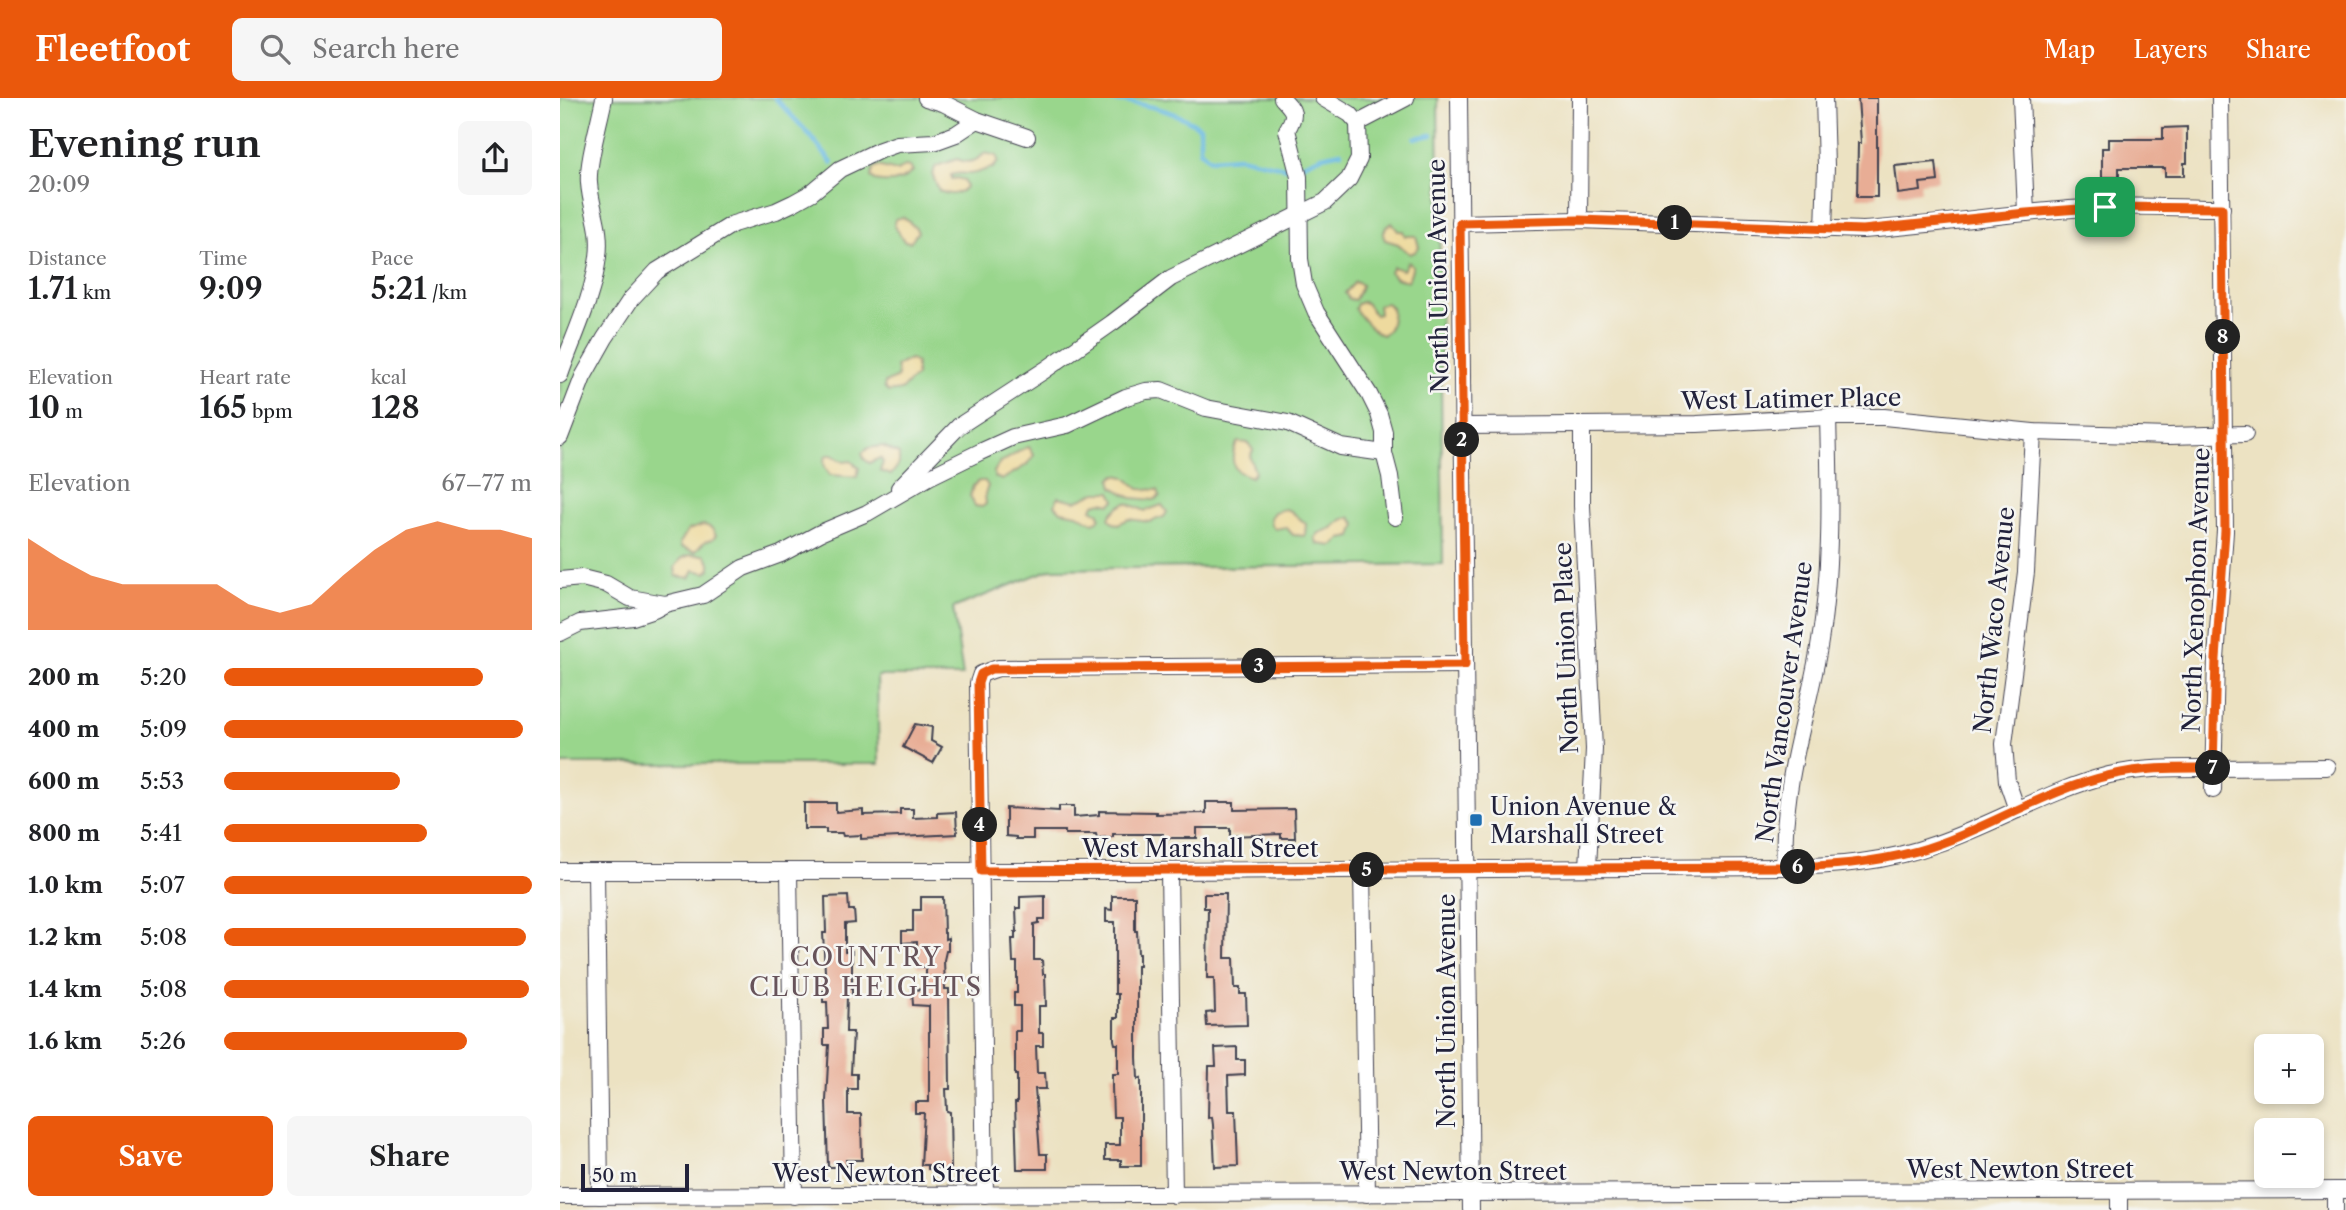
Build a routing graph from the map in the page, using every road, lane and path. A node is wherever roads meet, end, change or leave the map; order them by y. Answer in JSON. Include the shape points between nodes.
{"nodes":[{"id":1,"x":604,"y":98,"type":"edge"},
{"id":2,"x":926,"y":98,"type":"edge"},
{"id":3,"x":1282,"y":98,"type":"edge"},
{"id":4,"x":1323,"y":98,"type":"edge"},
{"id":5,"x":1406,"y":98,"type":"edge"},
{"id":6,"x":1459,"y":98,"type":"edge"},
{"id":7,"x":1580,"y":98,"type":"edge"},
{"id":8,"x":1824,"y":98,"type":"edge"},
{"id":9,"x":2021,"y":98,"type":"edge"},
{"id":10,"x":2220,"y":98,"type":"edge"},
{"id":11,"x":977,"y":120,"type":"junction"},
{"id":12,"x":1358,"y":123,"type":"junction"},
{"id":13,"x":1027,"y":137,"type":"dead end"},
{"id":14,"x":2222,"y":208,"type":"junction"},
{"id":15,"x":2026,"y":213,"type":"junction"},
{"id":16,"x":1300,"y":215,"type":"junction"},
{"id":17,"x":1579,"y":220,"type":"junction"},
{"id":18,"x":1460,"y":223,"type":"junction"},
{"id":19,"x":1824,"y":230,"type":"junction"},
{"id":20,"x":560,"y":375,"type":"edge"},
{"id":21,"x":1828,"y":417,"type":"junction"},
{"id":22,"x":1462,"y":426,"type":"junction"},
{"id":23,"x":1582,"y":426,"type":"junction"},
{"id":24,"x":2033,"y":432,"type":"junction"},
{"id":25,"x":2245,"y":434,"type":"dead end"},
{"id":26,"x":2224,"y":435,"type":"junction"},
{"id":27,"x":560,"y":437,"type":"edge"},
{"id":28,"x":1384,"y":453,"type":"junction"},
{"id":29,"x":888,"y":500,"type":"junction"},
{"id":30,"x":1395,"y":517,"type":"dead end"},
{"id":31,"x":560,"y":579,"type":"edge"},
{"id":32,"x":665,"y":604,"type":"junction"},
{"id":33,"x":560,"y":633,"type":"edge"},
{"id":34,"x":1465,"y":665,"type":"junction"},
{"id":35,"x":2327,"y":767,"type":"dead end"},
{"id":36,"x":2213,"y":768,"type":"junction"},
{"id":37,"x":2213,"y":790,"type":"dead end"},
{"id":38,"x":2017,"y":810,"type":"junction"},
{"id":39,"x":1784,"y":867,"type":"junction"},
{"id":40,"x":1588,"y":868,"type":"junction"},
{"id":41,"x":1468,"y":869,"type":"junction"},
{"id":42,"x":1362,"y":870,"type":"junction"},
{"id":43,"x":560,"y":871,"type":"edge"},
{"id":44,"x":596,"y":871,"type":"junction"},
{"id":45,"x":789,"y":871,"type":"junction"},
{"id":46,"x":981,"y":871,"type":"junction"},
{"id":47,"x":1169,"y":871,"type":"junction"},
{"id":48,"x":2340,"y":1191,"type":"edge"},
{"id":49,"x":2119,"y":1192,"type":"junction"},
{"id":50,"x":1367,"y":1194,"type":"junction"},
{"id":51,"x":985,"y":1195,"type":"junction"},
{"id":52,"x":1174,"y":1195,"type":"junction"},
{"id":53,"x":560,"y":1196,"type":"edge"},
{"id":54,"x":600,"y":1196,"type":"junction"},
{"id":55,"x":794,"y":1196,"type":"junction"},
{"id":56,"x":1332,"y":1202,"type":"edge"},
{"id":57,"x":1470,"y":1202,"type":"edge"},
{"id":58,"x":622,"y":1203,"type":"edge"},
{"id":59,"x":859,"y":1203,"type":"edge"},
{"id":60,"x":1096,"y":1203,"type":"edge"},
{"id":61,"x":2119,"y":1210,"type":"edge"},
{"id":62,"x":2335,"y":1210,"type":"edge"}],
"edges":[{"from":1,"to":20,"type":"street","via":[[589,183],[599,224],[598,256],[592,290]]},
{"from":2,"to":11,"type":"street"},
{"from":3,"to":16,"type":"street","via":[[1293,110],[1287,130],[1299,177]]},
{"from":4,"to":12,"type":"street"},
{"from":5,"to":12,"type":"street"},
{"from":6,"to":18,"type":"street","name":"North Union Avenue"},
{"from":7,"to":17,"type":"street"},
{"from":8,"to":19,"type":"street"},
{"from":9,"to":15,"type":"street"},
{"from":10,"to":14,"type":"street","name":"North Xenophon Avenue"},
{"from":11,"to":13,"type":"street"},
{"from":11,"to":27,"type":"street","via":[[934,142],[880,150],[841,169],[811,193],[776,211],[733,224],[656,271],[631,299],[588,367]]},
{"from":12,"to":16,"type":"street","via":[[1359,159],[1349,179],[1325,202]]},
{"from":14,"to":15,"type":"street","via":[[2105,207]]},
{"from":14,"to":26,"type":"street","name":"North Xenophon Avenue"},
{"from":15,"to":19,"type":"street","via":[[1902,228]]},
{"from":16,"to":28,"type":"street","via":[[1300,259],[1308,297],[1375,405]]},
{"from":16,"to":29,"type":"street","via":[[1171,278],[959,426]]},
{"from":17,"to":18,"type":"street"},
{"from":17,"to":19,"type":"street"},
{"from":18,"to":22,"type":"street","name":"North Union Avenue"},
{"from":21,"to":23,"type":"street","name":"West Latimer Place"},
{"from":21,"to":24,"type":"street","name":"West Latimer Place","via":[[1905,419]]},
{"from":21,"to":39,"type":"street","name":"North Vancouver Avenue","via":[[1826,588],[1813,685],[1786,818]]},
{"from":22,"to":23,"type":"street","name":"West Latimer Place"},
{"from":22,"to":34,"type":"street","name":"North Union Avenue"},
{"from":23,"to":40,"type":"street","name":"North Union Place","via":[[1594,749]]},
{"from":24,"to":26,"type":"street","name":"West Latimer Place"},
{"from":24,"to":38,"type":"street","name":"North Waco Avenue","via":[[2026,572],[2004,744],[2007,781]]},
{"from":25,"to":26,"type":"street","name":"West Latimer Place"},
{"from":26,"to":36,"type":"street","name":"North Xenophon Avenue","via":[[2225,531]]},
{"from":28,"to":29,"type":"street","via":[[1341,447],[1294,425],[1206,408],[1156,389],[1126,397],[1067,425],[1013,437]]},
{"from":28,"to":30,"type":"street"},
{"from":29,"to":32,"type":"street","via":[[743,568],[704,595]]},
{"from":31,"to":32,"type":"street","via":[[582,578],[606,584],[630,598]]},
{"from":32,"to":33,"type":"street","via":[[644,614],[580,623]]},
{"from":34,"to":41,"type":"street","name":"North Union Avenue"},
{"from":34,"to":46,"type":"street","via":[[991,669],[981,674],[978,683]]},
{"from":35,"to":36,"type":"street","name":"West Marshall Street"},
{"from":36,"to":37,"type":"street","name":"North Xenophon Avenue"},
{"from":36,"to":38,"type":"street","name":"West Marshall Street","via":[[2111,775]]},
{"from":38,"to":39,"type":"street","name":"West Marshall Street","via":[[1916,851],[1859,863]]},
{"from":39,"to":40,"type":"street","name":"West Marshall Street"},
{"from":40,"to":41,"type":"street","name":"West Marshall Street"},
{"from":41,"to":42,"type":"street","name":"West Marshall Street"},
{"from":41,"to":57,"type":"street","name":"North Union Avenue"},
{"from":42,"to":47,"type":"street","name":"West Marshall Street"},
{"from":42,"to":50,"type":"street"},
{"from":43,"to":44,"type":"street","name":"West Marshall Street"},
{"from":44,"to":45,"type":"street","name":"West Marshall Street"},
{"from":44,"to":54,"type":"street"},
{"from":45,"to":46,"type":"street","name":"West Marshall Street"},
{"from":45,"to":55,"type":"street"},
{"from":46,"to":47,"type":"street","name":"West Marshall Street"},
{"from":46,"to":51,"type":"street"},
{"from":47,"to":52,"type":"street"},
{"from":48,"to":49,"type":"street","name":"West Newton Street"},
{"from":48,"to":62,"type":"street"},
{"from":49,"to":57,"type":"street","name":"West Newton Street"},
{"from":49,"to":61,"type":"street"},
{"from":50,"to":56,"type":"street","name":"West Newton Street"},
{"from":50,"to":57,"type":"street","name":"West Newton Street"},
{"from":51,"to":59,"type":"street","name":"West Newton Street"},
{"from":51,"to":60,"type":"street","name":"West Newton Street"},
{"from":52,"to":56,"type":"street","name":"West Newton Street"},
{"from":52,"to":60,"type":"street","name":"West Newton Street"},
{"from":53,"to":54,"type":"street","name":"West Newton Street"},
{"from":54,"to":58,"type":"street","name":"West Newton Street"},
{"from":55,"to":58,"type":"street","name":"West Newton Street"},
{"from":55,"to":59,"type":"street","name":"West Newton Street"}]}
